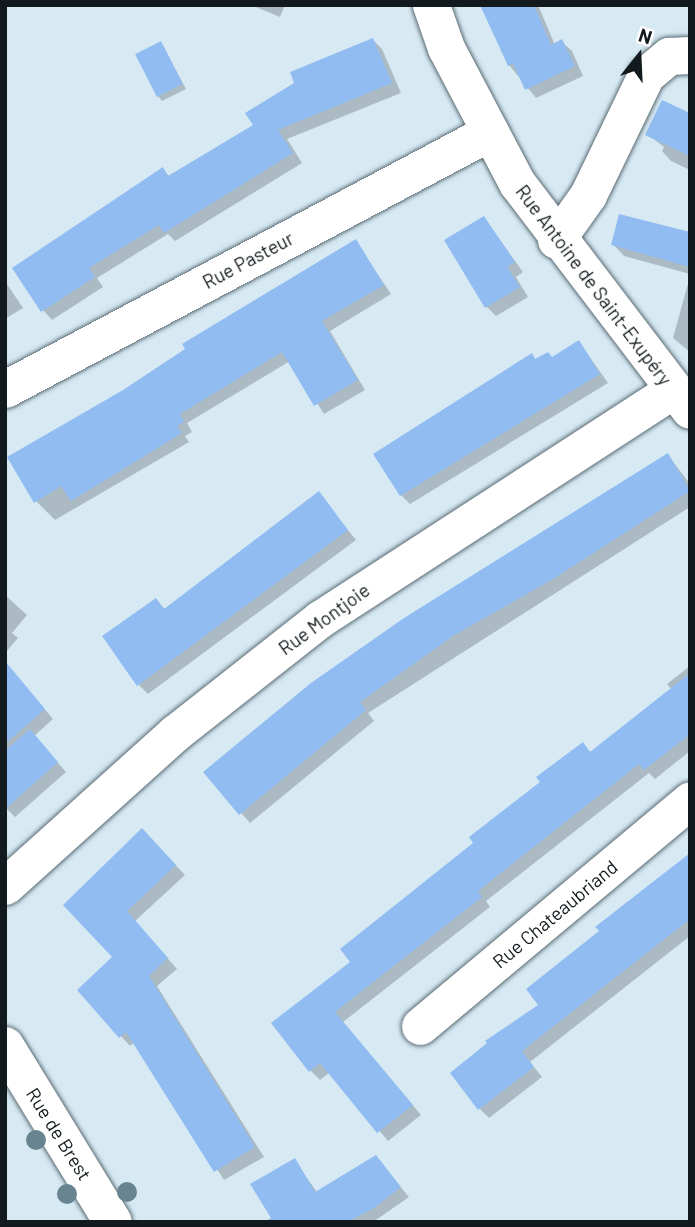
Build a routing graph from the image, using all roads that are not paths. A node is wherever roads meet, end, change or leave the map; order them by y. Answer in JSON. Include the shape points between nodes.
{"nodes":[{"id":1,"x":431,"y":5,"type":"edge"},
{"id":2,"x":690,"y":55,"type":"edge"},
{"id":3,"x":491,"y":132,"type":"junction"},
{"id":4,"x":556,"y":240,"type":"junction"},
{"id":5,"x":5,"y":389,"type":"edge"},
{"id":6,"x":681,"y":400,"type":"edge"},
{"id":7,"x":690,"y":800,"type":"edge"},
{"id":8,"x":5,"y":886,"type":"edge"},
{"id":9,"x":420,"y":1027,"type":"dead end"},
{"id":10,"x":5,"y":1046,"type":"edge"},
{"id":11,"x":113,"y":1222,"type":"edge"}],
"edges":[{"from":1,"to":3,"type":"street","name":"Rue Antoine de Saint-Exupéry","via":[[446,48]]},
{"from":2,"to":4,"type":"street","via":[[669,56],[646,75],[589,195]]},
{"from":3,"to":4,"type":"street","name":"Rue Antoine de Saint-Exupéry","via":[[517,183]]},
{"from":3,"to":5,"type":"street","name":"Rue Pasteur"},
{"from":4,"to":6,"type":"street","name":"Rue Antoine de Saint-Exupéry"},
{"from":6,"to":8,"type":"street","name":"Rue Montjoie","via":[[320,619],[175,733]]},
{"from":7,"to":9,"type":"street","name":"Rue Chateaubriand"},
{"from":10,"to":11,"type":"main road","name":"Rue de Brest"}]}
